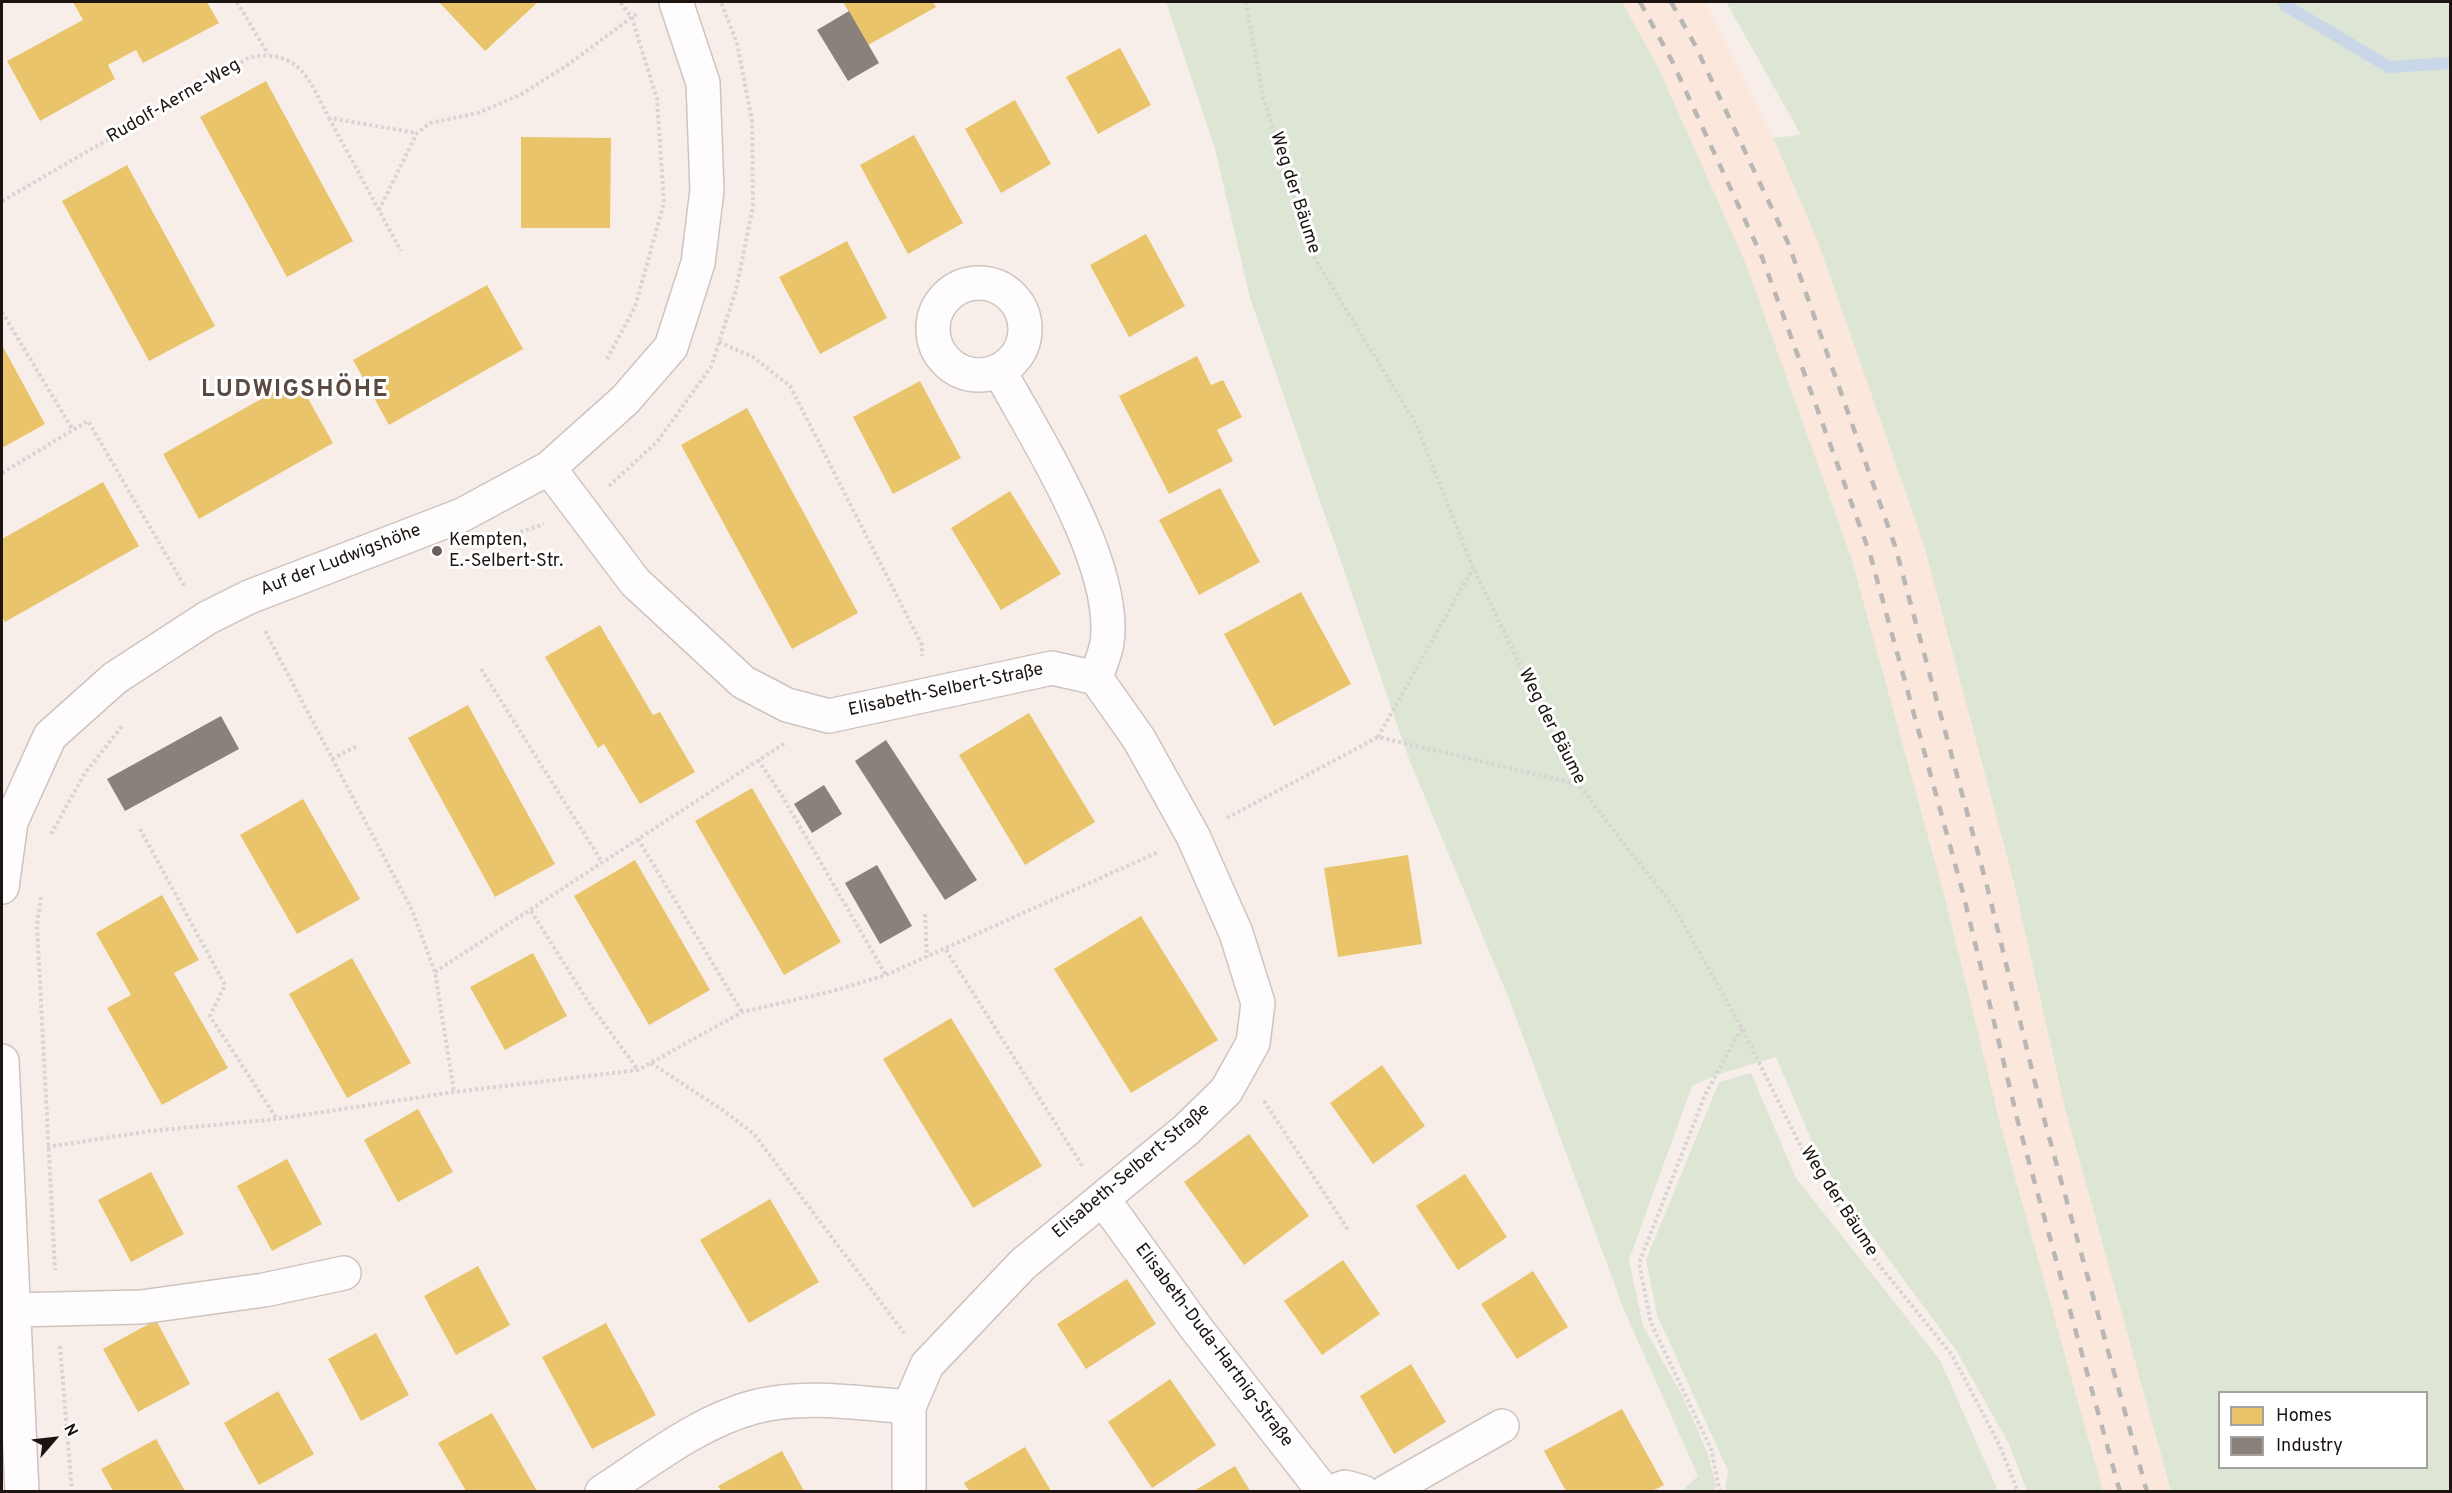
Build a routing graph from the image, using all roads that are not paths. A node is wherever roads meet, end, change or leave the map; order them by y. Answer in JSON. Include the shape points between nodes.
{"nodes":[{"id":1,"x":676,"y":2,"type":"edge"},
{"id":2,"x":999,"y":370,"type":"dead end"},
{"id":3,"x":549,"y":468,"type":"junction"},
{"id":4,"x":1096,"y":678,"type":"junction"},
{"id":5,"x":2,"y":887,"type":"edge"},
{"id":6,"x":2,"y":1061,"type":"edge"},
{"id":7,"x":1103,"y":1199,"type":"junction"},
{"id":8,"x":344,"y":1273,"type":"dead end"},
{"id":9,"x":13,"y":1310,"type":"junction"},
{"id":10,"x":909,"y":1407,"type":"junction"},
{"id":11,"x":1503,"y":1426,"type":"dead end"},
{"id":12,"x":10,"y":1439,"type":"edge"},
{"id":13,"x":22,"y":1491,"type":"edge"},
{"id":14,"x":602,"y":1491,"type":"edge"},
{"id":15,"x":909,"y":1491,"type":"edge"},
{"id":16,"x":1324,"y":1491,"type":"edge"},
{"id":17,"x":1331,"y":1491,"type":"edge"},
{"id":18,"x":1364,"y":1491,"type":"edge"},
{"id":19,"x":1386,"y":1491,"type":"edge"}],
"edges":[{"from":1,"to":3,"type":"street","name":"Auf der Ludwigshöhe","via":[[703,82],[707,190],[698,263],[671,347],[625,400]]},
{"from":2,"to":4,"type":"street","via":[[1085,532],[1106,595],[1107,643]]},
{"from":3,"to":4,"type":"street","name":"Elisabeth-Selbert-Straße","via":[[635,582],[743,682],[787,705],[829,716],[1052,668]]},
{"from":3,"to":5,"type":"street","name":"Auf der Ludwigshöhe","via":[[462,515],[249,597],[207,618],[115,678],[50,736],[11,822]]},
{"from":4,"to":7,"type":"street","name":"Elisabeth-Selbert-Straße","via":[[1139,740],[1193,836],[1236,933],[1258,1003],[1253,1043],[1226,1091]]},
{"from":6,"to":9,"type":"street"},
{"from":7,"to":10,"type":"street","name":"Elisabeth-Selbert-Straße","via":[[1023,1264],[927,1365]]},
{"from":7,"to":16,"type":"street","name":"Elisabeth-Duda-Hartnig-Straße","via":[[1196,1328]]},
{"from":8,"to":9,"type":"street","via":[[264,1290],[141,1307]]},
{"from":9,"to":12,"type":"street"},
{"from":10,"to":14,"type":"street","via":[[811,1400],[754,1407],[701,1428]]},
{"from":10,"to":15,"type":"street","name":"Elisabeth-Selbert-Straße"},
{"from":11,"to":19,"type":"street"},
{"from":12,"to":13,"type":"street"},
{"from":17,"to":18,"type":"street","via":[[1345,1487]]}]}
